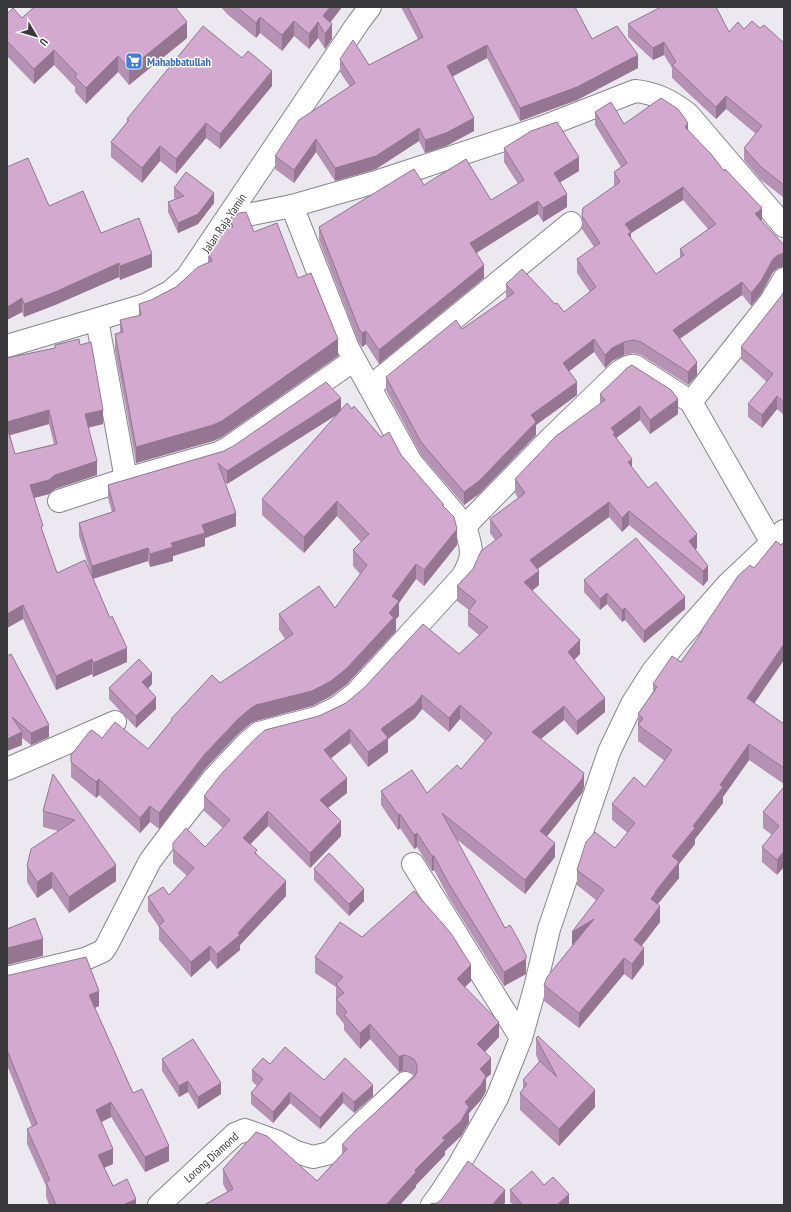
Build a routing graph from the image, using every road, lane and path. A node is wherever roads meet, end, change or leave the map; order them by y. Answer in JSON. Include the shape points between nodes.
{"nodes":[{"id":1,"x":370,"y":7,"type":"edge"},
{"id":2,"x":292,"y":206,"type":"junction"},
{"id":3,"x":227,"y":219,"type":"junction"},
{"id":4,"x":571,"y":223,"type":"dead end"},
{"id":5,"x":784,"y":226,"type":"edge"},
{"id":6,"x":784,"y":279,"type":"edge"},
{"id":7,"x":97,"y":320,"type":"junction"},
{"id":8,"x":7,"y":346,"type":"edge"},
{"id":9,"x":354,"y":360,"type":"junction"},
{"id":10,"x":370,"y":387,"type":"junction"},
{"id":11,"x":691,"y":402,"type":"junction"},
{"id":12,"x":126,"y":479,"type":"junction"},
{"id":13,"x":59,"y":501,"type":"dead end"},
{"id":14,"x":465,"y":526,"type":"junction"},
{"id":15,"x":778,"y":537,"type":"edge"},
{"id":16,"x":115,"y":722,"type":"edge"},
{"id":17,"x":7,"y":769,"type":"edge"},
{"id":18,"x":413,"y":864,"type":"dead end"},
{"id":19,"x":7,"y":978,"type":"edge"},
{"id":20,"x":521,"y":1038,"type":"junction"},
{"id":21,"x":405,"y":1083,"type":"edge"},
{"id":22,"x":159,"y":1205,"type":"edge"},
{"id":23,"x":432,"y":1205,"type":"edge"}],
"edges":[{"from":1,"to":3,"type":"street","name":"Jalan Raja Yamin"},
{"from":2,"to":3,"type":"street"},
{"from":2,"to":5,"type":"street","via":[[379,182],[543,127],[635,91],[658,96],[688,114]]},
{"from":2,"to":9,"type":"street"},
{"from":3,"to":7,"type":"street","name":"Jalan Raja Yamin","via":[[187,278],[170,292],[145,305]]},
{"from":4,"to":10,"type":"street"},
{"from":6,"to":11,"type":"street","via":[[771,301]]},
{"from":7,"to":8,"type":"street","name":"Jalan Raja Yamin"},
{"from":7,"to":12,"type":"street"},
{"from":9,"to":10,"type":"street"},
{"from":9,"to":12,"type":"street","via":[[228,448]]},
{"from":10,"to":14,"type":"street","via":[[411,462]]},
{"from":11,"to":14,"type":"street","via":[[635,366],[627,367],[551,438]]},
{"from":11,"to":15,"type":"street"},
{"from":12,"to":13,"type":"street"},
{"from":14,"to":19,"type":"street","via":[[472,549],[469,564],[462,577],[356,693],[338,707],[316,718],[260,732],[247,743],[213,779],[150,861],[103,951],[85,959]]},
{"from":15,"to":20,"type":"street","via":[[728,584],[679,639],[653,671],[632,704],[609,752],[552,922]]},
{"from":16,"to":17,"type":"street"},
{"from":18,"to":20,"type":"street"},
{"from":20,"to":23,"type":"street","via":[[497,1098]]},
{"from":21,"to":22,"type":"street","name":"Lorong Diamond","via":[[330,1153],[313,1158],[245,1130],[235,1134]]}]}
